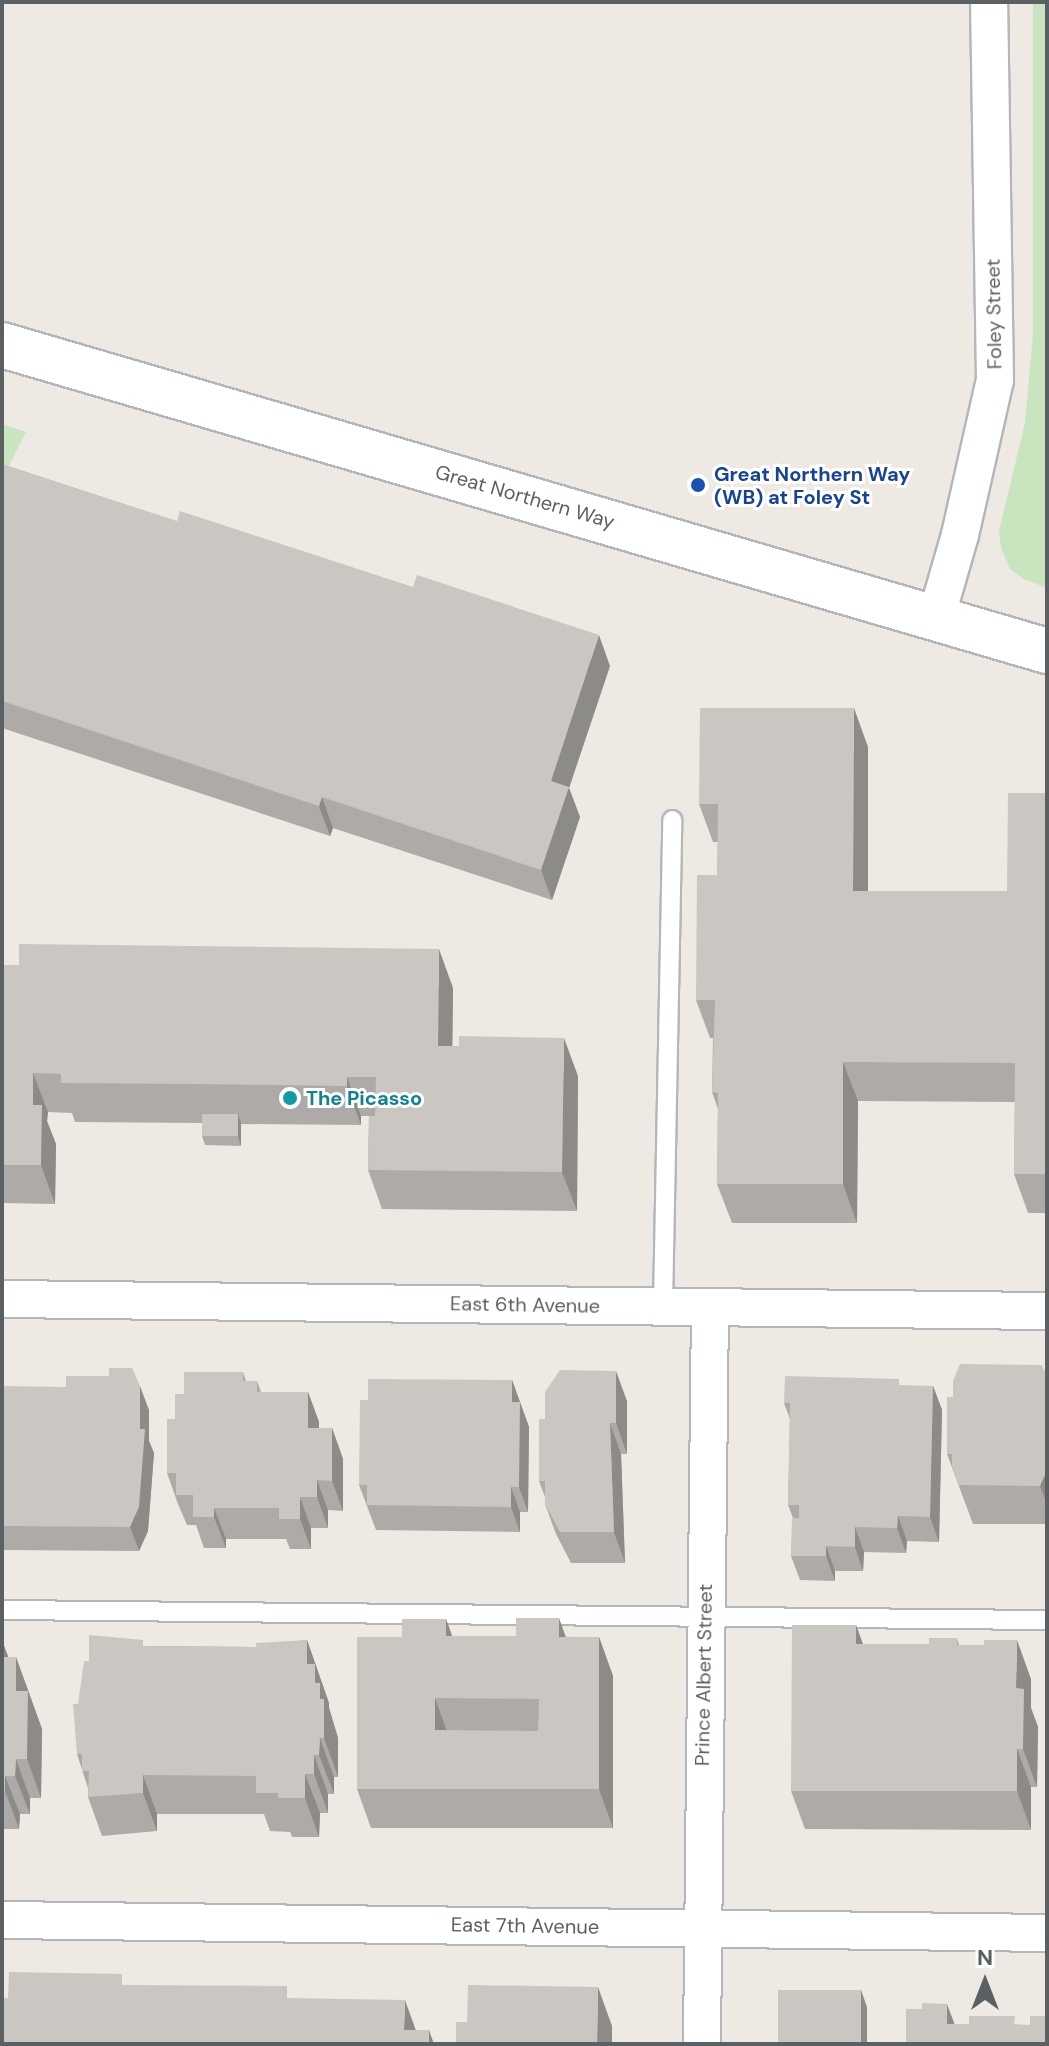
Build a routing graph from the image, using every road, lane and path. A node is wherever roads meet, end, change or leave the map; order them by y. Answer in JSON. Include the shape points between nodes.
{"nodes":[{"id":1,"x":989,"y":2,"type":"edge"},
{"id":2,"x":2,"y":345,"type":"edge"},
{"id":3,"x":936,"y":618,"type":"junction"},
{"id":4,"x":1047,"y":651,"type":"edge"},
{"id":5,"x":672,"y":820,"type":"dead end"},
{"id":6,"x":2,"y":1299,"type":"edge"},
{"id":7,"x":663,"y":1306,"type":"junction"},
{"id":8,"x":710,"y":1307,"type":"junction"},
{"id":9,"x":1047,"y":1311,"type":"edge"},
{"id":10,"x":2,"y":1610,"type":"edge"},
{"id":11,"x":705,"y":1615,"type":"junction"},
{"id":12,"x":1047,"y":1620,"type":"edge"},
{"id":13,"x":2,"y":1920,"type":"edge"},
{"id":14,"x":702,"y":1929,"type":"junction"},
{"id":15,"x":1047,"y":1933,"type":"edge"},
{"id":16,"x":702,"y":2044,"type":"edge"}],
"edges":[{"from":1,"to":3,"type":"street","name":"Foley Street","via":[[995,380]]},
{"from":2,"to":3,"type":"main road","name":"Great Northern Way"},
{"from":3,"to":4,"type":"main road","name":"Great Northern Way"},
{"from":5,"to":7,"type":"lane"},
{"from":6,"to":7,"type":"street","name":"East 6th Avenue"},
{"from":7,"to":8,"type":"street","name":"East 6th Avenue"},
{"from":8,"to":9,"type":"street","name":"East 6th Avenue"},
{"from":8,"to":11,"type":"street","name":"Prince Albert Street"},
{"from":10,"to":11,"type":"lane"},
{"from":11,"to":12,"type":"lane"},
{"from":11,"to":14,"type":"street","name":"Prince Albert Street"},
{"from":13,"to":14,"type":"street","name":"East 7th Avenue"},
{"from":14,"to":15,"type":"street","name":"East 7th Avenue"},
{"from":14,"to":16,"type":"street","name":"Prince Albert Street"}]}
